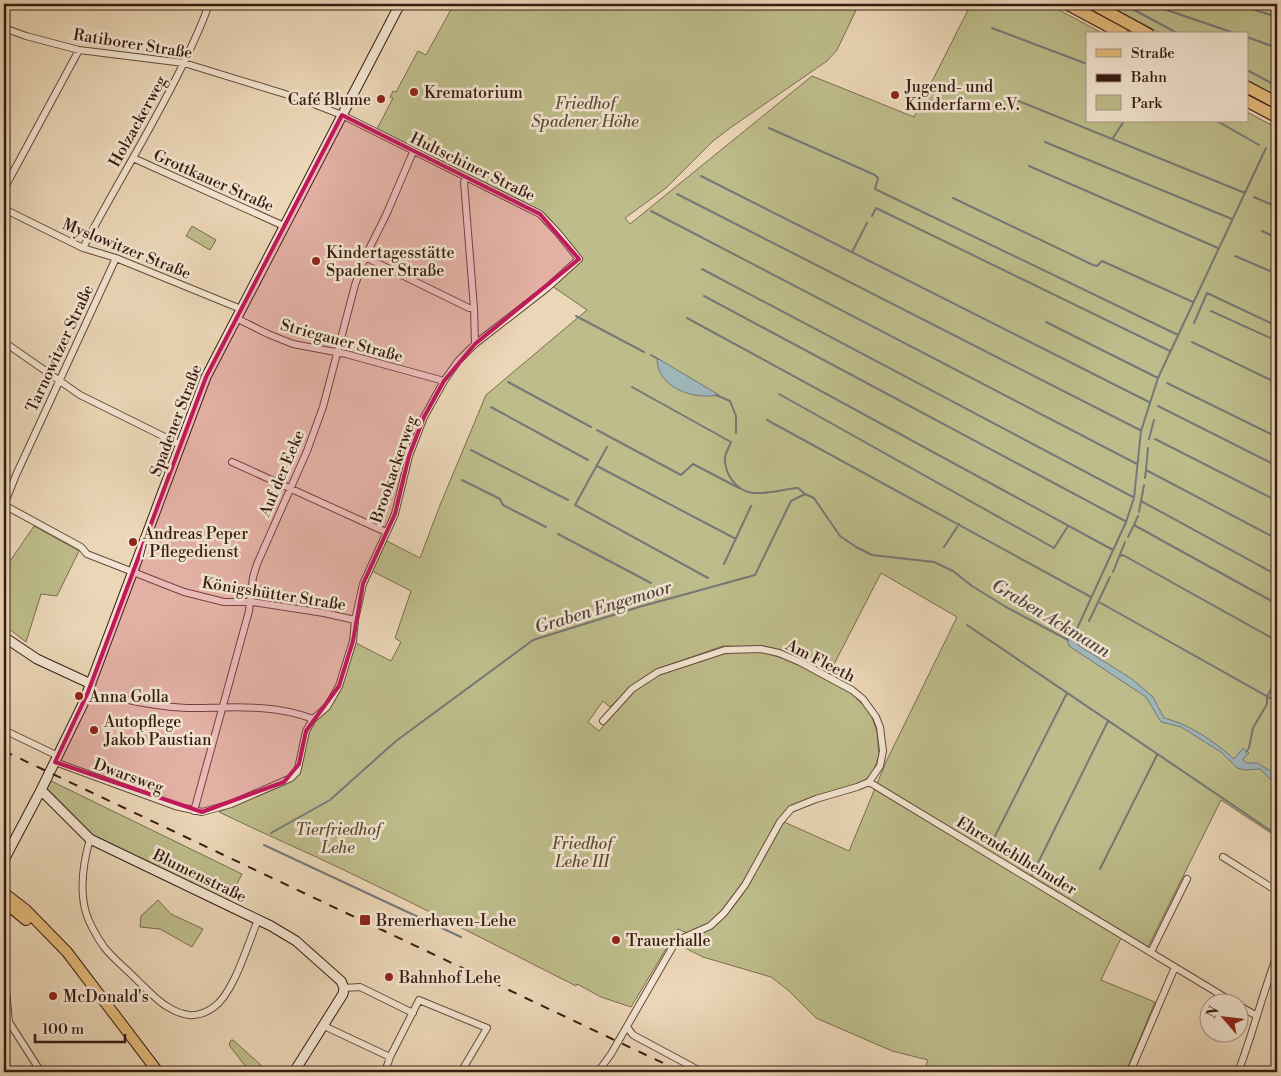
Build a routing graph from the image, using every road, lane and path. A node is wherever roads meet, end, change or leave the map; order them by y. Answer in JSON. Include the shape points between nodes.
{"nodes":[{"id":1,"x":209,"y":4,"type":"edge"},
{"id":2,"x":400,"y":4,"type":"edge"},
{"id":3,"x":1068,"y":4,"type":"edge"},
{"id":4,"x":1093,"y":4,"type":"edge"},
{"id":5,"x":4,"y":28,"type":"edge"},
{"id":6,"x":1119,"y":32,"type":"edge"},
{"id":7,"x":1144,"y":32,"type":"edge"},
{"id":8,"x":79,"y":50,"type":"junction"},
{"id":9,"x":184,"y":63,"type":"junction"},
{"id":10,"x":1248,"y":88,"type":"edge"},
{"id":11,"x":1248,"y":102,"type":"edge"},
{"id":12,"x":1277,"y":103,"type":"edge"},
{"id":13,"x":342,"y":115,"type":"junction"},
{"id":14,"x":1277,"y":117,"type":"edge"},
{"id":15,"x":414,"y":152,"type":"junction"},
{"id":16,"x":133,"y":158,"type":"junction"},
{"id":17,"x":466,"y":178,"type":"junction"},
{"id":18,"x":4,"y":189,"type":"edge"},
{"id":19,"x":4,"y":209,"type":"edge"},
{"id":20,"x":284,"y":226,"type":"junction"},
{"id":21,"x":83,"y":248,"type":"junction"},
{"id":22,"x":365,"y":257,"type":"junction"},
{"id":23,"x":116,"y":258,"type":"junction"},
{"id":24,"x":578,"y":260,"type":"joint"},
{"id":25,"x":474,"y":308,"type":"junction"},
{"id":26,"x":241,"y":309,"type":"junction"},
{"id":27,"x":236,"y":318,"type":"junction"},
{"id":28,"x":4,"y":342,"type":"edge"},
{"id":29,"x":475,"y":344,"type":"junction"},
{"id":30,"x":338,"y":353,"type":"junction"},
{"id":31,"x":60,"y":381,"type":"junction"},
{"id":32,"x":444,"y":381,"type":"junction"},
{"id":33,"x":181,"y":445,"type":"junction"},
{"id":34,"x":232,"y":462,"type":"dead end"},
{"id":35,"x":290,"y":488,"type":"junction"},
{"id":36,"x":4,"y":505,"type":"edge"},
{"id":37,"x":386,"y":532,"type":"junction"},
{"id":38,"x":132,"y":573,"type":"junction"},
{"id":39,"x":249,"y":601,"type":"junction"},
{"id":40,"x":355,"y":620,"type":"junction"},
{"id":41,"x":4,"y":637,"type":"edge"},
{"id":42,"x":91,"y":684,"type":"junction"},
{"id":43,"x":119,"y":698,"type":"dead end"},
{"id":44,"x":224,"y":706,"type":"junction"},
{"id":45,"x":313,"y":719,"type":"junction"},
{"id":46,"x":602,"y":721,"type":"dead end"},
{"id":47,"x":4,"y":730,"type":"edge"},
{"id":48,"x":56,"y":759,"type":"junction"},
{"id":49,"x":869,"y":782,"type":"junction"},
{"id":50,"x":41,"y":790,"type":"junction"},
{"id":51,"x":194,"y":811,"type":"junction"},
{"id":52,"x":90,"y":839,"type":"junction"},
{"id":53,"x":1224,"y":857,"type":"dead end"},
{"id":54,"x":4,"y":860,"type":"edge"},
{"id":55,"x":1187,"y":879,"type":"dead end"},
{"id":56,"x":1277,"y":891,"type":"edge"},
{"id":57,"x":4,"y":893,"type":"edge"},
{"id":58,"x":4,"y":902,"type":"edge"},
{"id":59,"x":258,"y":920,"type":"junction"},
{"id":60,"x":1151,"y":952,"type":"junction"},
{"id":61,"x":1277,"y":956,"type":"edge"},
{"id":62,"x":1175,"y":967,"type":"junction"},
{"id":63,"x":344,"y":988,"type":"junction"},
{"id":64,"x":6,"y":990,"type":"dead end"},
{"id":65,"x":1220,"y":994,"type":"edge"},
{"id":66,"x":1248,"y":1011,"type":"edge"},
{"id":67,"x":412,"y":1013,"type":"junction"},
{"id":68,"x":1257,"y":1016,"type":"junction"},
{"id":69,"x":6,"y":1025,"type":"edge"},
{"id":70,"x":324,"y":1026,"type":"junction"},
{"id":71,"x":627,"y":1026,"type":"junction"},
{"id":72,"x":390,"y":1057,"type":"junction"},
{"id":73,"x":41,"y":1072,"type":"edge"},
{"id":74,"x":149,"y":1072,"type":"edge"},
{"id":75,"x":158,"y":1072,"type":"edge"},
{"id":76,"x":294,"y":1072,"type":"edge"},
{"id":77,"x":385,"y":1072,"type":"edge"},
{"id":78,"x":461,"y":1072,"type":"edge"},
{"id":79,"x":598,"y":1072,"type":"edge"},
{"id":80,"x":702,"y":1072,"type":"edge"},
{"id":81,"x":1130,"y":1072,"type":"edge"},
{"id":82,"x":1238,"y":1072,"type":"edge"}],
"edges":[{"from":1,"to":9,"type":"street","name":"Holzackerweg"},
{"from":2,"to":13,"type":"street","name":"Spadener Straße"},
{"from":3,"to":6,"type":"highway"},
{"from":4,"to":7,"type":"highway"},
{"from":5,"to":8,"type":"street","name":"Ratiborer Straße"},
{"from":8,"to":9,"type":"street","name":"Ratiborer Straße"},
{"from":8,"to":18,"type":"street"},
{"from":9,"to":13,"type":"street","name":"Ratiborer Straße"},
{"from":9,"to":16,"type":"street","name":"Holzackerweg"},
{"from":10,"to":12,"type":"highway"},
{"from":11,"to":14,"type":"highway"},
{"from":13,"to":15,"type":"street","name":"Hultschiner Straße"},
{"from":13,"to":20,"type":"street","name":"Spadener Straße"},
{"from":15,"to":17,"type":"street","name":"Hultschiner Straße"},
{"from":15,"to":22,"type":"street","name":"Auf der Eeke"},
{"from":16,"to":20,"type":"street","name":"Grottkauer Straße"},
{"from":16,"to":21,"type":"street","name":"Holzackerweg"},
{"from":17,"to":24,"type":"street","name":"Hultschiner Straße","via":[[540,214]]},
{"from":17,"to":25,"type":"street"},
{"from":19,"to":21,"type":"street","name":"Myslowitzer Straße"},
{"from":20,"to":26,"type":"street","name":"Spadener Straße"},
{"from":21,"to":23,"type":"street","name":"Myslowitzer Straße"},
{"from":22,"to":25,"type":"street"},
{"from":22,"to":30,"type":"street","name":"Auf der Eeke"},
{"from":23,"to":26,"type":"street","name":"Myslowitzer Straße"},
{"from":23,"to":31,"type":"street","name":"Tarnowitzer Straße"},
{"from":24,"to":29,"type":"street","name":"Brookackerweg"},
{"from":25,"to":29,"type":"street"},
{"from":26,"to":27,"type":"street","name":"Spadener Straße"},
{"from":27,"to":30,"type":"street","name":"Striegauer Straße","via":[[293,344]]},
{"from":27,"to":33,"type":"street","name":"Spadener Straße","via":[[206,377]]},
{"from":28,"to":31,"type":"street"},
{"from":29,"to":32,"type":"street","name":"Brookackerweg"},
{"from":30,"to":32,"type":"street","name":"Striegauer Straße"},
{"from":30,"to":35,"type":"street","name":"Auf der Eeke","via":[[307,452]]},
{"from":31,"to":33,"type":"street","via":[[80,395]]},
{"from":31,"to":36,"type":"street","name":"Tarnowitzer Straße"},
{"from":32,"to":37,"type":"street","name":"Brookackerweg","via":[[424,417],[409,456],[395,514]]},
{"from":33,"to":38,"type":"street","name":"Spadener Straße"},
{"from":34,"to":35,"type":"street"},
{"from":35,"to":37,"type":"street"},
{"from":35,"to":39,"type":"street","name":"Auf der Eeke","via":[[252,577]]},
{"from":36,"to":38,"type":"street","name":"Königshütter Straße","via":[[81,547],[87,554]]},
{"from":37,"to":40,"type":"street","name":"Brookackerweg","via":[[362,584]]},
{"from":38,"to":39,"type":"street","name":"Königshütter Straße","via":[[224,602]]},
{"from":38,"to":42,"type":"street","name":"Spadener Straße"},
{"from":39,"to":40,"type":"street","name":"Königshütter Straße"},
{"from":39,"to":44,"type":"street","name":"Auf der Eeke"},
{"from":40,"to":45,"type":"street","name":"Brookackerweg","via":[[352,644],[338,686],[327,707]]},
{"from":41,"to":42,"type":"street","via":[[37,659]]},
{"from":42,"to":48,"type":"street","name":"Spadener Straße"},
{"from":43,"to":44,"type":"street","via":[[159,706]]},
{"from":44,"to":45,"type":"street","via":[[273,710]]},
{"from":44,"to":51,"type":"street","name":"Auf der Eeke"},
{"from":45,"to":51,"type":"street","name":"Brookackerweg","via":[[306,731],[297,772],[291,778],[231,804]]},
{"from":46,"to":49,"type":"street","name":"Am Fleeth","via":[[632,689],[658,672],[725,650],[761,649],[779,653],[852,690],[872,710],[880,727],[883,751],[880,766]]},
{"from":47,"to":48,"type":"street","name":"Dwarsweg"},
{"from":48,"to":50,"type":"street","name":"Spadener Straße"},
{"from":48,"to":51,"type":"street","name":"Dwarsweg"},
{"from":49,"to":60,"type":"street","name":"Ehrendehlhelmder"},
{"from":49,"to":71,"type":"street","via":[[791,809],[724,913],[710,926],[676,941]]},
{"from":50,"to":52,"type":"street","name":"Blumenstraße"},
{"from":50,"to":54,"type":"street","name":"Spadener Straße"},
{"from":52,"to":59,"type":"street","name":"Blumenstraße"},
{"from":52,"to":59,"type":"street","via":[[82,881],[90,924],[114,957],[172,1010],[188,1015],[203,1014],[223,999]]},
{"from":53,"to":56,"type":"street"},
{"from":55,"to":60,"type":"street"},
{"from":57,"to":75,"type":"main road","via":[[26,910],[66,952]]},
{"from":58,"to":74,"type":"main road","via":[[62,956]]},
{"from":59,"to":63,"type":"street","name":"Blumenstraße","via":[[296,941],[339,979]]},
{"from":60,"to":62,"type":"street","name":"Ehrendehlhelmder"},
{"from":61,"to":68,"type":"street"},
{"from":62,"to":65,"type":"street","name":"Ehrendehlhelmder"},
{"from":62,"to":81,"type":"street"},
{"from":63,"to":67,"type":"street","via":[[360,987]]},
{"from":63,"to":70,"type":"street"},
{"from":64,"to":69,"type":"street"},
{"from":66,"to":68,"type":"street","name":"Ehrendehlhelmder"},
{"from":67,"to":72,"type":"street"},
{"from":67,"to":78,"type":"street","via":[[419,1000],[487,1028]]},
{"from":68,"to":82,"type":"street"},
{"from":69,"to":73,"type":"street"},
{"from":70,"to":72,"type":"street"},
{"from":70,"to":76,"type":"street"},
{"from":71,"to":79,"type":"street"},
{"from":71,"to":80,"type":"street","via":[[633,1035]]},
{"from":72,"to":77,"type":"street"}]}
